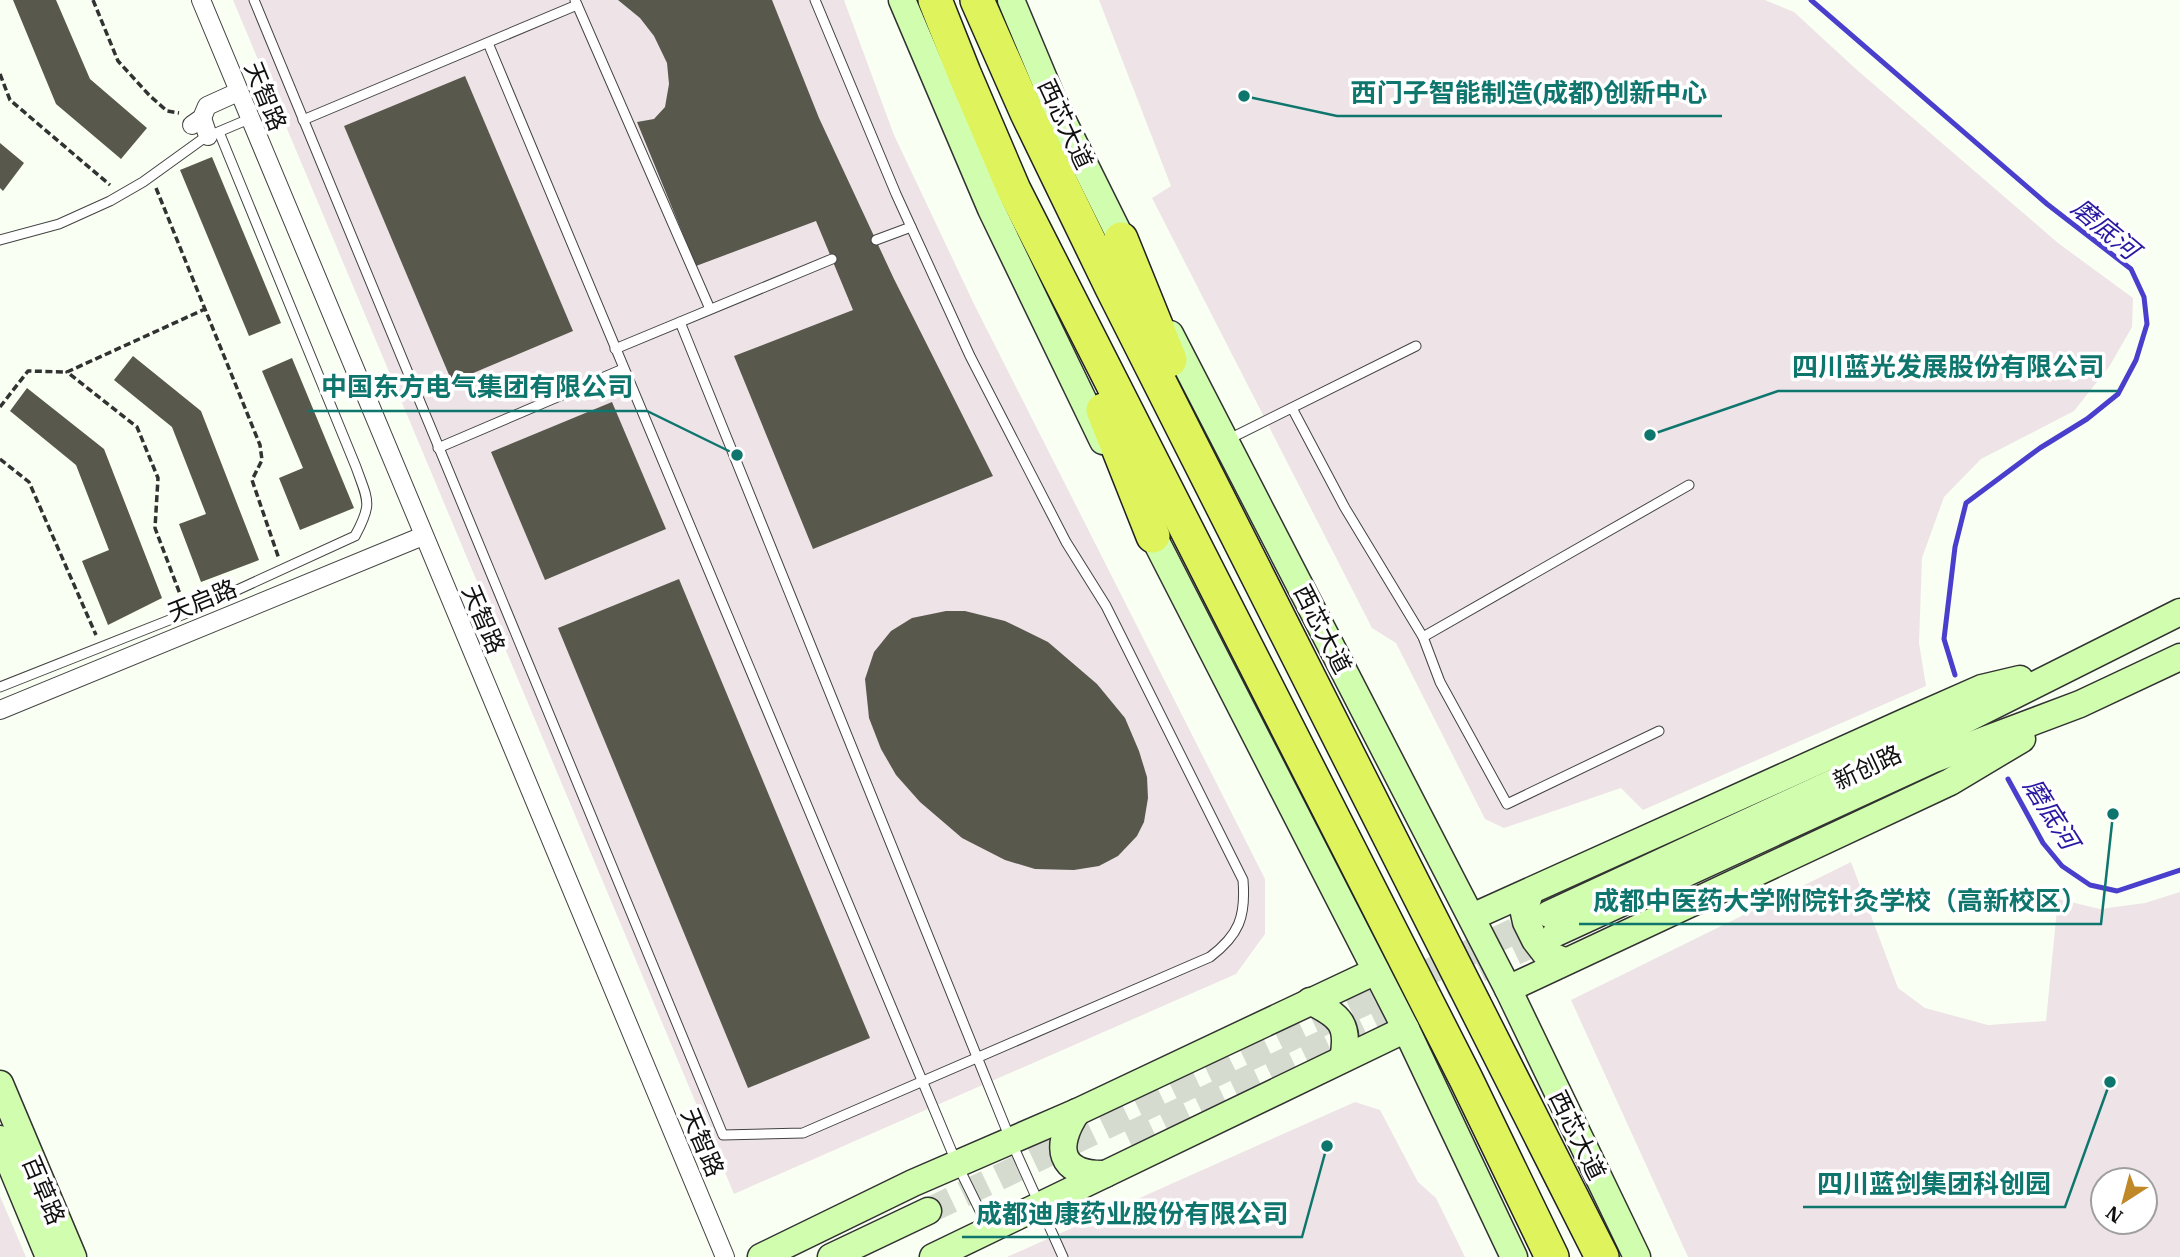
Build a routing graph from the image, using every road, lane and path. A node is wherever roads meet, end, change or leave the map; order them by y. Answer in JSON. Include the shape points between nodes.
{"nodes":[{"id":1,"x":93,"y":0,"type":"edge"},
{"id":2,"x":201,"y":0,"type":"edge"},
{"id":3,"x":254,"y":0,"type":"edge"},
{"id":4,"x":815,"y":0,"type":"edge"},
{"id":5,"x":902,"y":0,"type":"edge"},
{"id":6,"x":935,"y":0,"type":"edge"},
{"id":7,"x":977,"y":0,"type":"edge"},
{"id":8,"x":1011,"y":0,"type":"edge"},
{"id":9,"x":576,"y":3,"type":"edge"},
{"id":10,"x":488,"y":43,"type":"junction"},
{"id":11,"x":0,"y":74,"type":"edge"},
{"id":12,"x":237,"y":92,"type":"junction"},
{"id":13,"x":200,"y":119,"type":"junction"},
{"id":14,"x":249,"y":119,"type":"junction"},
{"id":15,"x":303,"y":120,"type":"junction"},
{"id":16,"x":214,"y":134,"type":"junction"},
{"id":17,"x":152,"y":176,"type":"junction"},
{"id":18,"x":1014,"y":190,"type":"junction"},
{"id":19,"x":121,"y":195,"type":"junction"},
{"id":20,"x":911,"y":227,"type":"junction"},
{"id":21,"x":1121,"y":239,"type":"junction"},
{"id":22,"x":0,"y":240,"type":"edge"},
{"id":23,"x":876,"y":240,"type":"dead end"},
{"id":24,"x":832,"y":259,"type":"dead end"},
{"id":25,"x":205,"y":309,"type":"junction"},
{"id":26,"x":710,"y":309,"type":"junction"},
{"id":27,"x":680,"y":322,"type":"junction"},
{"id":28,"x":1416,"y":346,"type":"dead end"},
{"id":29,"x":614,"y":349,"type":"junction"},
{"id":30,"x":623,"y":369,"type":"junction"},
{"id":31,"x":67,"y":372,"type":"junction"},
{"id":32,"x":0,"y":407,"type":"edge"},
{"id":33,"x":1292,"y":408,"type":"junction"},
{"id":34,"x":1225,"y":441,"type":"junction"},
{"id":35,"x":438,"y":448,"type":"junction"},
{"id":36,"x":0,"y":459,"type":"edge"},
{"id":37,"x":1689,"y":485,"type":"dead end"},
{"id":38,"x":423,"y":536,"type":"junction"},
{"id":39,"x":1153,"y":536,"type":"junction"},
{"id":40,"x":282,"y":568,"type":"junction"},
{"id":41,"x":1268,"y":598,"type":"junction"},
{"id":42,"x":187,"y":612,"type":"junction"},
{"id":43,"x":2180,"y":612,"type":"edge"},
{"id":44,"x":1423,"y":637,"type":"junction"},
{"id":45,"x":101,"y":647,"type":"junction"},
{"id":46,"x":2180,"y":657,"type":"edge"},
{"id":47,"x":2062,"y":669,"type":"junction"},
{"id":48,"x":0,"y":687,"type":"edge"},
{"id":49,"x":2080,"y":704,"type":"junction"},
{"id":50,"x":0,"y":709,"type":"edge"},
{"id":51,"x":1659,"y":731,"type":"dead end"},
{"id":52,"x":1530,"y":892,"type":"junction"},
{"id":53,"x":1472,"y":917,"type":"junction"},
{"id":54,"x":1564,"y":961,"type":"junction"},
{"id":55,"x":1376,"y":971,"type":"junction"},
{"id":56,"x":1508,"y":989,"type":"junction"},
{"id":57,"x":1310,"y":1001,"type":"junction"},
{"id":58,"x":1406,"y":1029,"type":"junction"},
{"id":59,"x":977,"y":1058,"type":"junction"},
{"id":60,"x":1343,"y":1059,"type":"junction"},
{"id":61,"x":923,"y":1082,"type":"junction"},
{"id":62,"x":0,"y":1084,"type":"edge"},
{"id":63,"x":1077,"y":1112,"type":"junction"},
{"id":64,"x":0,"y":1139,"type":"edge"},
{"id":65,"x":1011,"y":1141,"type":"junction"},
{"id":66,"x":957,"y":1164,"type":"junction"},
{"id":67,"x":1105,"y":1174,"type":"junction"},
{"id":68,"x":1040,"y":1206,"type":"junction"},
{"id":69,"x":990,"y":1230,"type":"junction"},
{"id":70,"x":49,"y":1257,"type":"edge"},
{"id":71,"x":73,"y":1257,"type":"edge"},
{"id":72,"x":724,"y":1257,"type":"edge"},
{"id":73,"x":761,"y":1257,"type":"edge"},
{"id":74,"x":831,"y":1257,"type":"edge"},
{"id":75,"x":871,"y":1257,"type":"edge"},
{"id":76,"x":933,"y":1257,"type":"edge"},
{"id":77,"x":1063,"y":1257,"type":"edge"},
{"id":78,"x":1514,"y":1257,"type":"edge"},
{"id":79,"x":1552,"y":1257,"type":"edge"},
{"id":80,"x":1602,"y":1257,"type":"edge"},
{"id":81,"x":1637,"y":1257,"type":"edge"}],
"edges":[{"from":1,"to":13,"type":"path","via":[[118,61],[167,111]]},
{"from":2,"to":12,"type":"street","name":"天智路"},
{"from":3,"to":15,"type":"lane"},
{"from":4,"to":20,"type":"lane"},
{"from":5,"to":39,"type":"main road","via":[[991,209]]},
{"from":6,"to":18,"type":"highway"},
{"from":7,"to":41,"type":"highway","name":"西芯大道","via":[[1112,288]]},
{"from":8,"to":21,"type":"main road","name":"西芯大道","via":[[1055,105]]},
{"from":9,"to":10,"type":"lane"},
{"from":9,"to":26,"type":"lane"},
{"from":10,"to":15,"type":"lane"},
{"from":10,"to":29,"type":"lane"},
{"from":11,"to":19,"type":"path","via":[[10,100]]},
{"from":12,"to":13,"type":"street","via":[[207,106]]},
{"from":12,"to":14,"type":"street","name":"天智路"},
{"from":13,"to":16,"type":"street"},
{"from":14,"to":16,"type":"lane"},
{"from":14,"to":38,"type":"street","name":"天智路"},
{"from":15,"to":35,"type":"lane"},
{"from":16,"to":17,"type":"lane"},
{"from":16,"to":40,"type":"lane","via":[[367,499],[367,515],[355,536]]},
{"from":17,"to":19,"type":"lane"},
{"from":17,"to":25,"type":"path"},
{"from":18,"to":39,"type":"highway","via":[[1062,322],[1114,433]]},
{"from":18,"to":79,"type":"highway"},
{"from":19,"to":22,"type":"lane","via":[[59,225]]},
{"from":20,"to":23,"type":"lane"},
{"from":20,"to":59,"type":"lane","via":[[970,356],[1066,542],[1106,606],[1243,880],[1245,901],[1238,928],[1210,957]]},
{"from":21,"to":34,"type":"main road","name":"西芯大道"},
{"from":21,"to":41,"type":"highway"},
{"from":24,"to":26,"type":"lane"},
{"from":25,"to":31,"type":"path"},
{"from":25,"to":40,"type":"path","via":[[260,445],[262,460],[252,480]]},
{"from":26,"to":27,"type":"lane"},
{"from":27,"to":29,"type":"lane"},
{"from":27,"to":59,"type":"lane"},
{"from":28,"to":33,"type":"lane"},
{"from":29,"to":30,"type":"lane"},
{"from":30,"to":35,"type":"lane"},
{"from":30,"to":61,"type":"lane"},
{"from":31,"to":32,"type":"path","via":[[29,371]]},
{"from":31,"to":42,"type":"path","via":[[137,427],[158,478],[155,528]]},
{"from":33,"to":34,"type":"lane"},
{"from":33,"to":44,"type":"lane","via":[[1345,508]]},
{"from":34,"to":53,"type":"main road","name":"西芯大道"},
{"from":35,"to":61,"type":"lane","via":[[723,1135],[803,1133]]},
{"from":36,"to":45,"type":"path","via":[[29,482]]},
{"from":37,"to":44,"type":"lane"},
{"from":38,"to":50,"type":"street","name":"天启路"},
{"from":38,"to":72,"type":"street","name":"天智路"},
{"from":39,"to":55,"type":"main road"},
{"from":40,"to":42,"type":"lane"},
{"from":41,"to":80,"type":"highway","name":"西芯大道"},
{"from":42,"to":45,"type":"lane"},
{"from":43,"to":47,"type":"main road","name":"新创路"},
{"from":44,"to":51,"type":"lane","via":[[1440,682],[1507,804]]},
{"from":45,"to":48,"type":"lane"},
{"from":46,"to":49,"type":"main road","name":"新创路"},
{"from":47,"to":49,"type":"main road","name":"新创路","via":[[1553,924],[1934,760]]},
{"from":47,"to":52,"type":"main road","via":[[1982,688]]},
{"from":49,"to":54,"type":"main road","via":[[1950,782]]},
{"from":52,"to":53,"type":"main road"},
{"from":52,"to":54,"type":"main road","via":[[1526,922],[1545,953]]},
{"from":53,"to":56,"type":"main road","name":"西芯大道"},
{"from":54,"to":56,"type":"main road"},
{"from":55,"to":57,"type":"main road"},
{"from":55,"to":58,"type":"main road"},
{"from":56,"to":81,"type":"main road","name":"西芯大道"},
{"from":57,"to":60,"type":"main road","via":[[1343,1023]]},
{"from":57,"to":63,"type":"main road"},
{"from":58,"to":60,"type":"main road"},
{"from":58,"to":78,"type":"main road"},
{"from":59,"to":61,"type":"lane"},
{"from":59,"to":65,"type":"lane"},
{"from":60,"to":67,"type":"main road"},
{"from":61,"to":66,"type":"lane"},
{"from":62,"to":71,"type":"main road","name":"百草路"},
{"from":63,"to":65,"type":"main road"},
{"from":63,"to":67,"type":"main road","via":[[1062,1140],[1064,1154],[1078,1172]]},
{"from":64,"to":70,"type":"main road","name":"百草路"},
{"from":65,"to":66,"type":"main road"},
{"from":65,"to":68,"type":"lane"},
{"from":66,"to":69,"type":"lane"},
{"from":66,"to":73,"type":"main road"},
{"from":67,"to":68,"type":"main road"},
{"from":68,"to":69,"type":"main road"},
{"from":68,"to":77,"type":"lane"},
{"from":69,"to":76,"type":"main road"},
{"from":74,"to":75,"type":"main road","via":[[932,1219]]}]}
